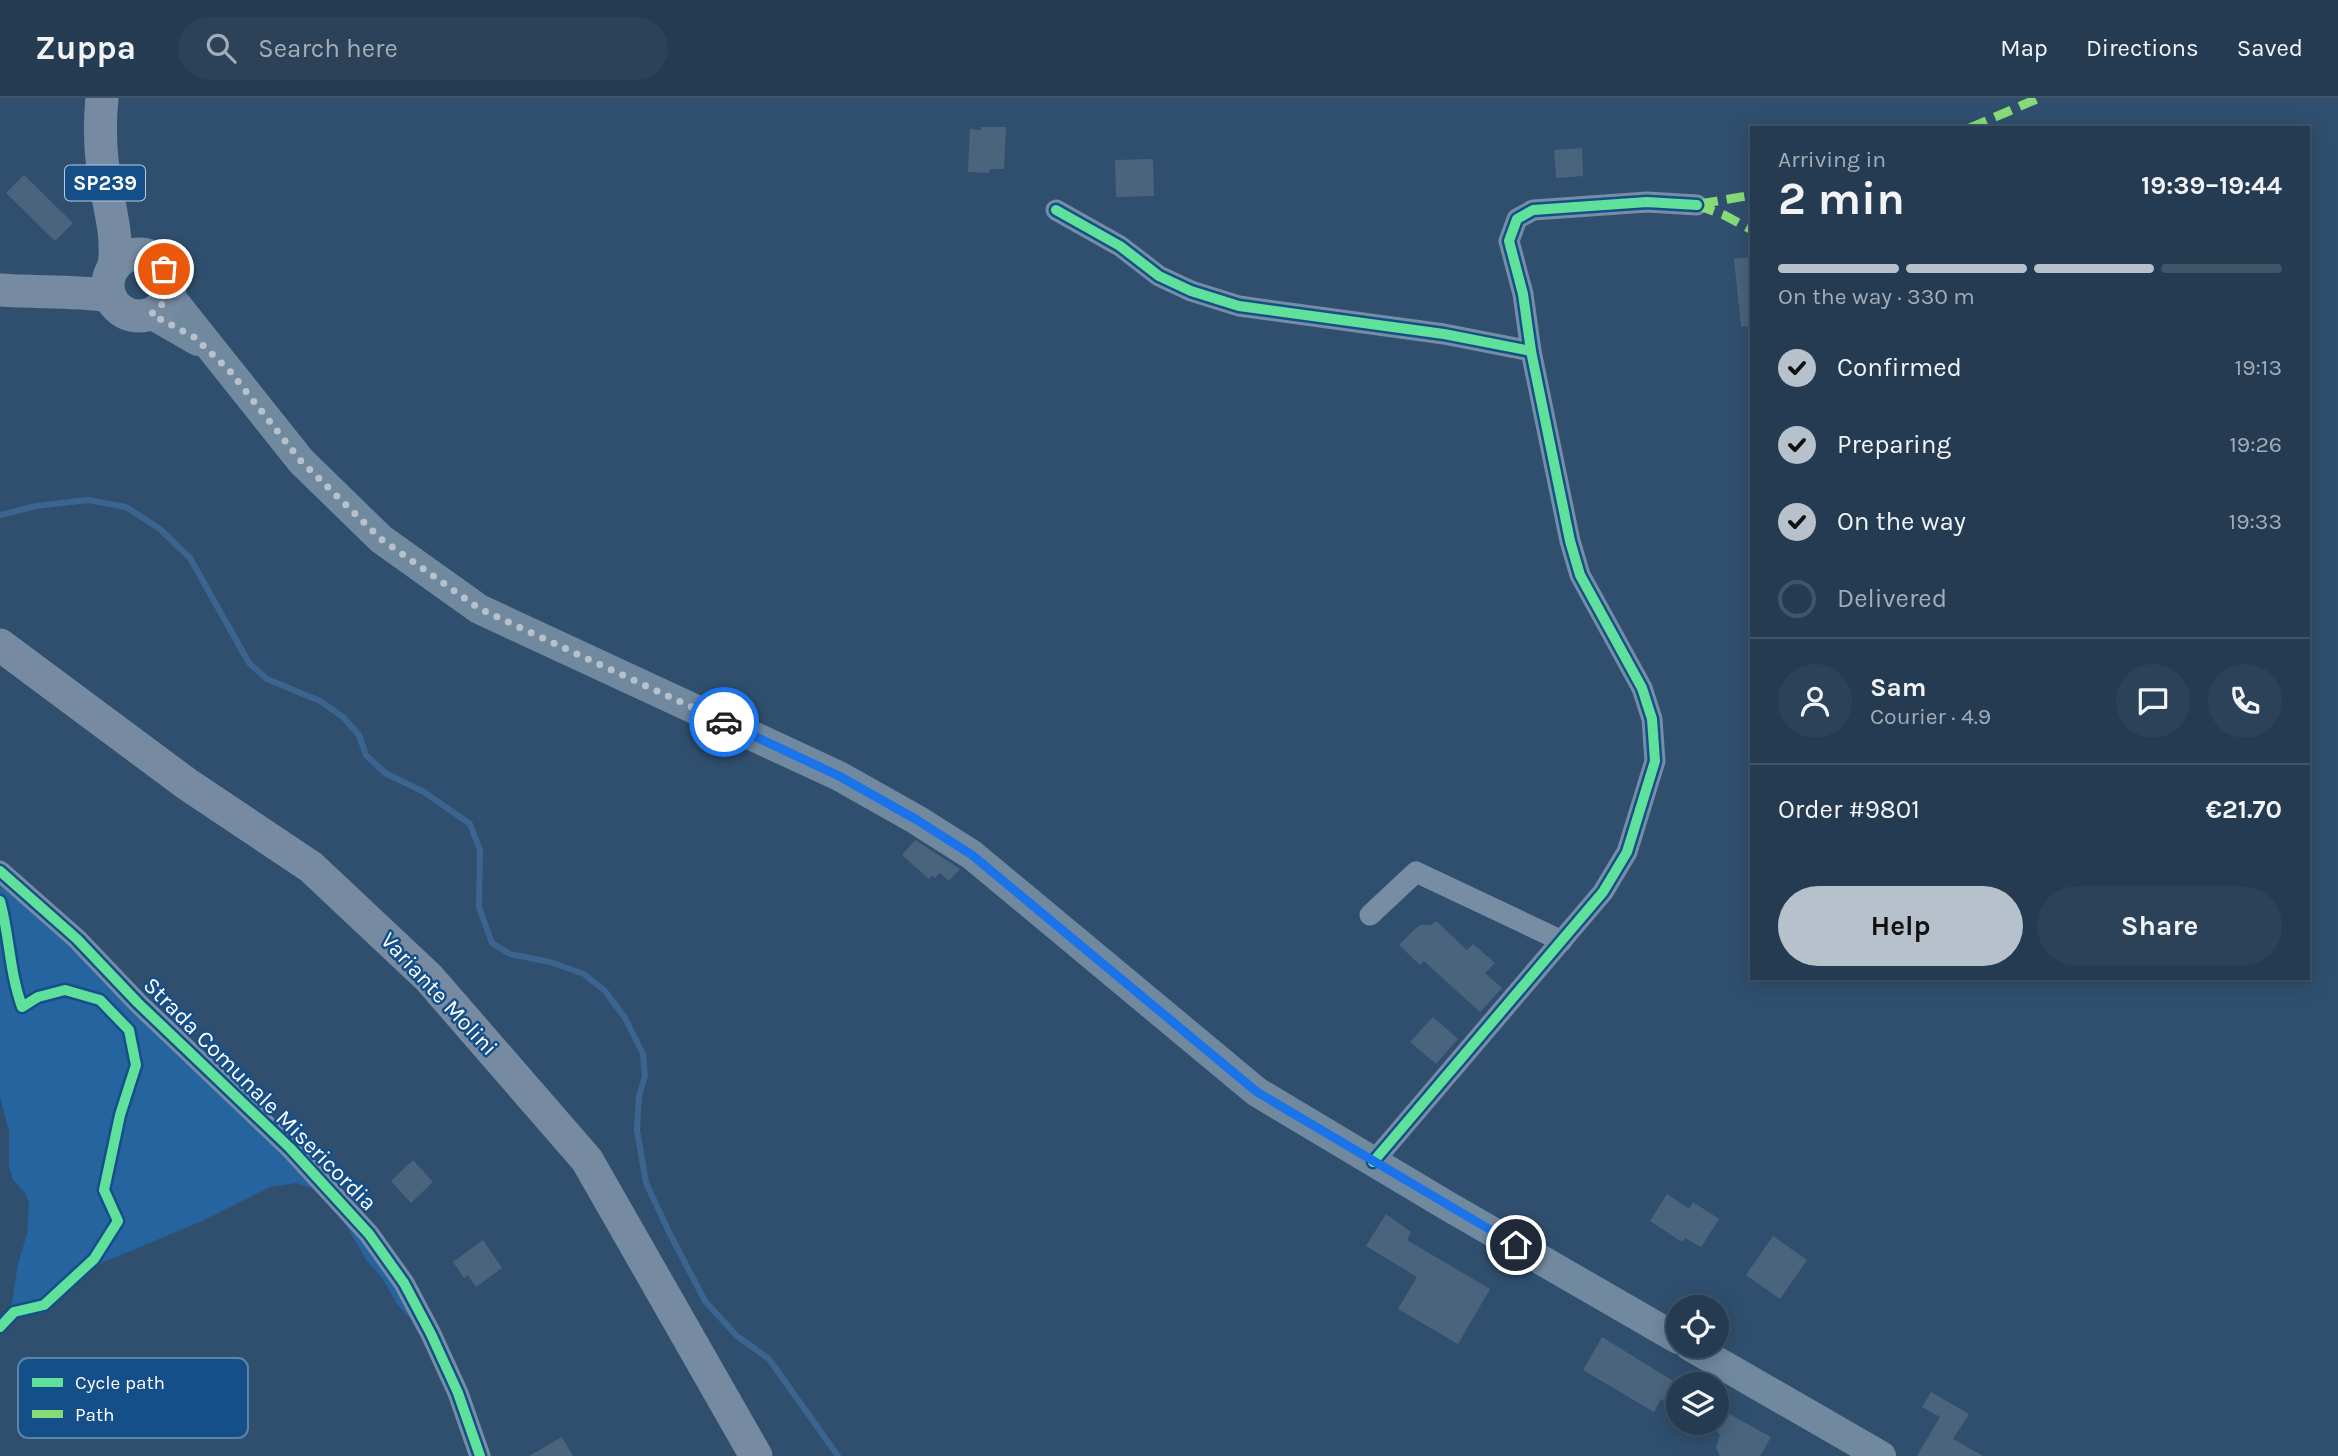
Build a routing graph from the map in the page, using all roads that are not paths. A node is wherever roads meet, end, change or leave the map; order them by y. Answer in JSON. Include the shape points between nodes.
{"nodes":[{"id":1,"x":102,"y":98,"type":"edge"},
{"id":2,"x":112,"y":98,"type":"edge"},
{"id":3,"x":1697,"y":205,"type":"dead end"},
{"id":4,"x":1056,"y":210,"type":"dead end"},
{"id":5,"x":151,"y":257,"type":"junction"},
{"id":6,"x":111,"y":279,"type":"junction"},
{"id":7,"x":0,"y":290,"type":"edge"},
{"id":8,"x":160,"y":304,"type":"junction"},
{"id":9,"x":1531,"y":351,"type":"junction"},
{"id":10,"x":0,"y":646,"type":"edge"},
{"id":11,"x":0,"y":871,"type":"edge"},
{"id":12,"x":1370,"y":915,"type":"dead end"},
{"id":13,"x":1562,"y":941,"type":"junction"},
{"id":14,"x":1373,"y":1162,"type":"junction"},
{"id":15,"x":1666,"y":1332,"type":"edge"},
{"id":16,"x":1711,"y":1358,"type":"edge"},
{"id":17,"x":480,"y":1456,"type":"edge"},
{"id":18,"x":756,"y":1456,"type":"edge"},
{"id":19,"x":1881,"y":1456,"type":"edge"}],
"edges":[{"from":1,"to":6,"type":"main road","number":"SP239","via":[[99,139],[116,248]]},
{"from":2,"to":5,"type":"main road","number":"SP239","via":[[119,177]]},
{"from":3,"to":9,"type":"street","via":[[1647,202],[1533,210],[1517,219],[1509,241]]},
{"from":4,"to":9,"type":"street","via":[[1120,246],[1160,276],[1239,306],[1406,328]]},
{"from":5,"to":6,"type":"main road","via":[[134,255],[119,261]]},
{"from":5,"to":8,"type":"main road","number":"SP239","via":[[168,277]]},
{"from":6,"to":7,"type":"main road","via":[[43,293]]},
{"from":6,"to":8,"type":"main road","via":[[122,312],[131,315]]},
{"from":8,"to":14,"type":"main road","via":[[229,370],[301,461],[381,539],[480,609],[839,776],[917,820],[972,855],[1257,1092]]},
{"from":9,"to":13,"type":"street","via":[[1580,575],[1642,688],[1652,719],[1655,761],[1627,852],[1603,892]]},
{"from":10,"to":18,"type":"main road","name":"Variante Molini","via":[[187,784],[311,867],[429,978],[587,1160]]},
{"from":11,"to":17,"type":"street","name":"Strada Comunale Misericordia","via":[[77,939],[290,1148],[369,1234],[432,1334]]},
{"from":12,"to":13,"type":"street","via":[[1416,872]]},
{"from":13,"to":14,"type":"street"},
{"from":14,"to":15,"type":"main road"},
{"from":16,"to":19,"type":"main road"}]}
